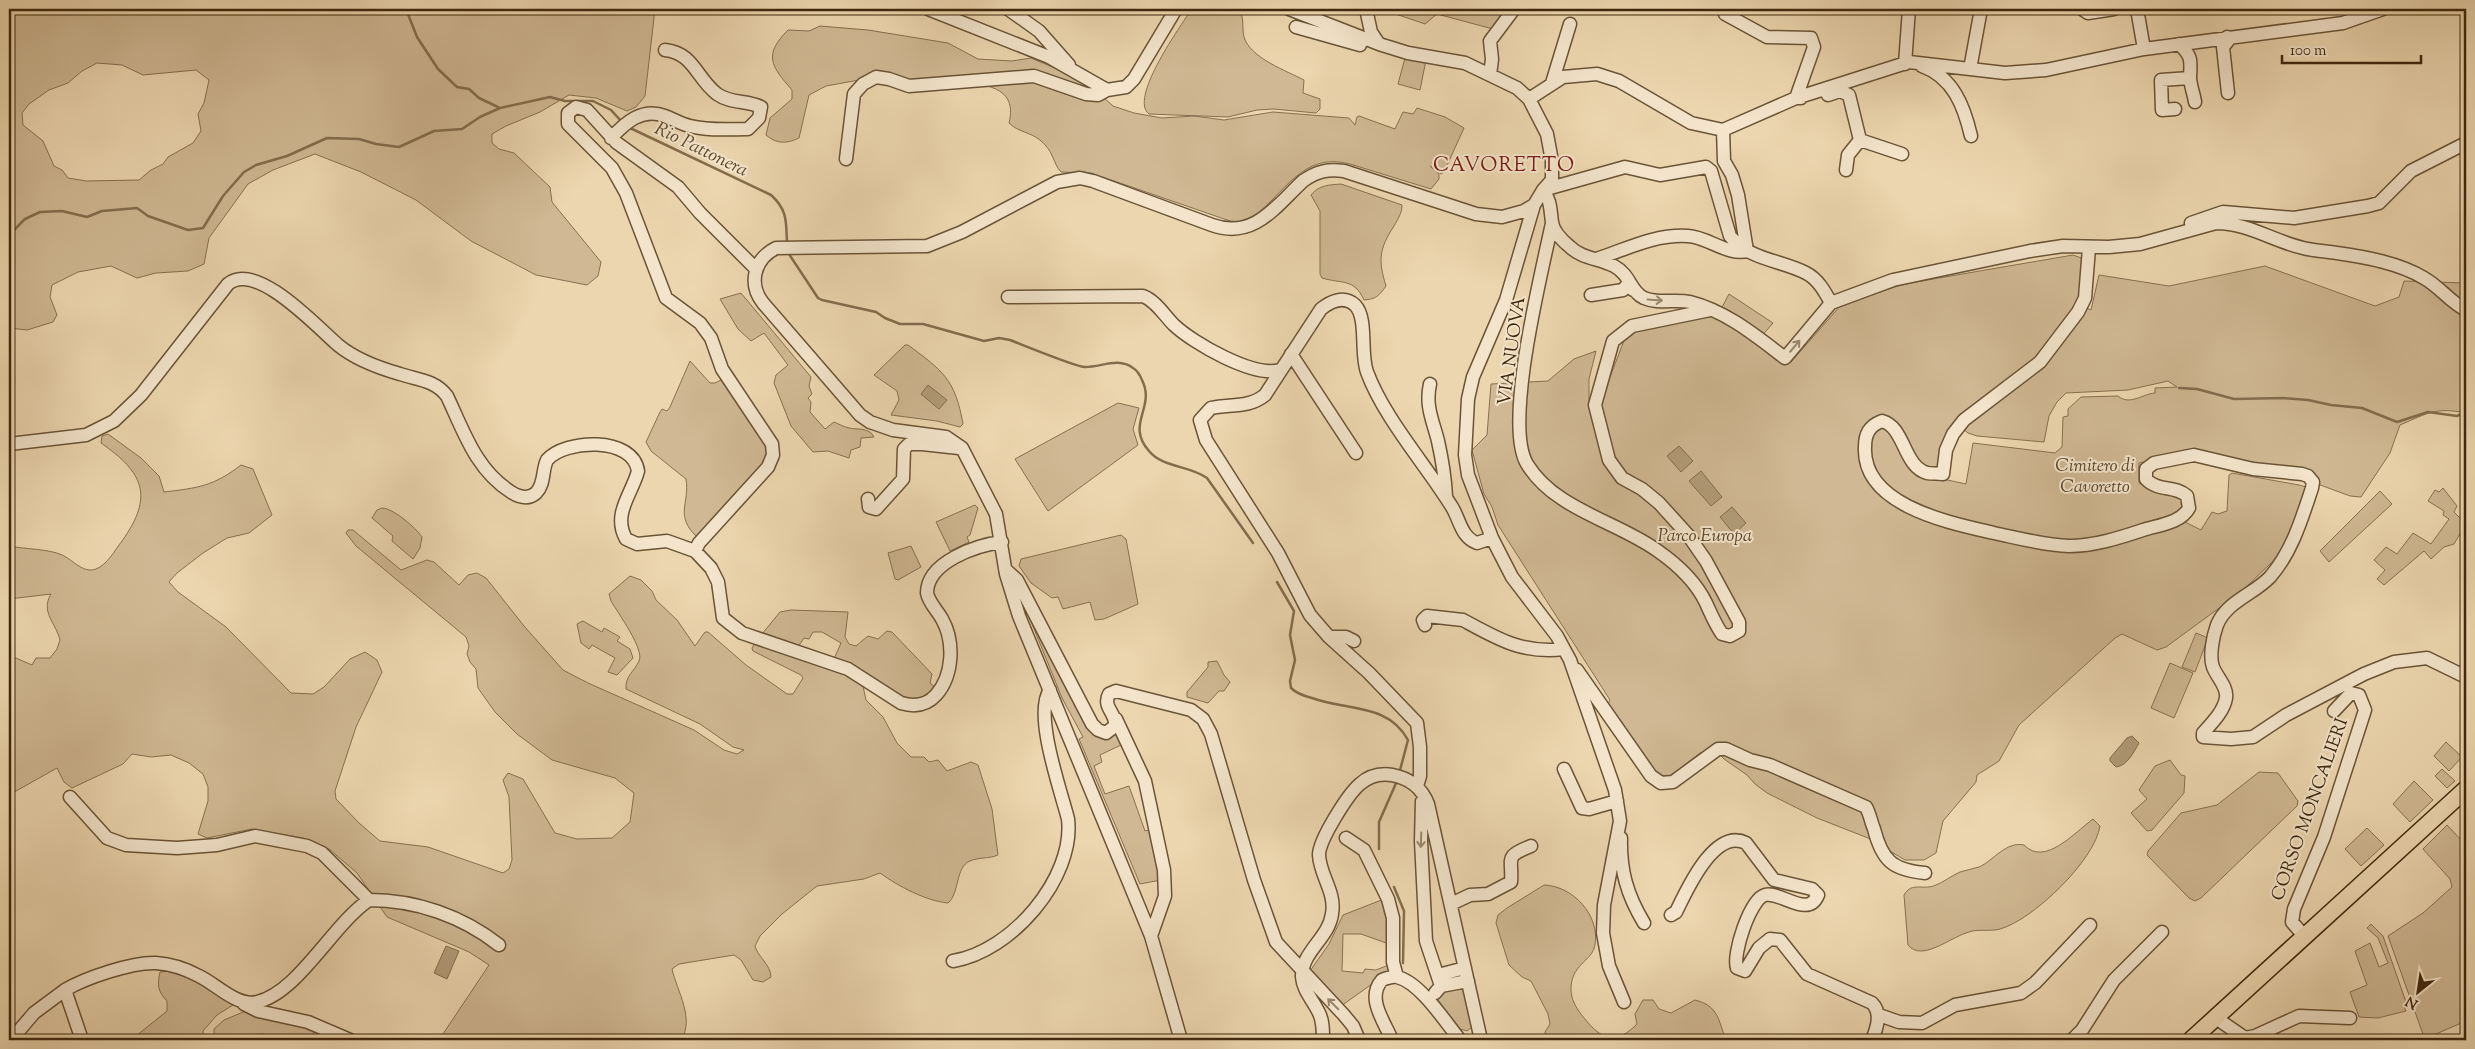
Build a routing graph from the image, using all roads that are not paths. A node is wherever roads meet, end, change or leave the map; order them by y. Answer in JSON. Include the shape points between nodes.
{"nodes":[{"id":1,"x":928,"y":9,"type":"edge"},
{"id":2,"x":1008,"y":9,"type":"edge"},
{"id":3,"x":1176,"y":9,"type":"edge"},
{"id":4,"x":1289,"y":9,"type":"edge"},
{"id":5,"x":1366,"y":9,"type":"edge"},
{"id":6,"x":1514,"y":9,"type":"edge"},
{"id":7,"x":1724,"y":9,"type":"edge"},
{"id":8,"x":1910,"y":9,"type":"edge"},
{"id":9,"x":1981,"y":9,"type":"edge"},
{"id":10,"x":2082,"y":9,"type":"edge"},
{"id":11,"x":2114,"y":9,"type":"edge"},
{"id":12,"x":2137,"y":9,"type":"edge"},
{"id":13,"x":2383,"y":9,"type":"edge"},
{"id":14,"x":1570,"y":24,"type":"dead end"},
{"id":15,"x":1296,"y":27,"type":"dead end"},
{"id":16,"x":2227,"y":37,"type":"junction"},
{"id":17,"x":1379,"y":44,"type":"junction"},
{"id":18,"x":2179,"y":44,"type":"junction"},
{"id":19,"x":2144,"y":49,"type":"junction"},
{"id":20,"x":666,"y":50,"type":"dead end"},
{"id":21,"x":1408,"y":53,"type":"junction"},
{"id":22,"x":1907,"y":63,"type":"junction"},
{"id":23,"x":1970,"y":69,"type":"junction"},
{"id":24,"x":1077,"y":74,"type":"junction"},
{"id":25,"x":1490,"y":75,"type":"junction"},
{"id":26,"x":2190,"y":78,"type":"junction"},
{"id":27,"x":1552,"y":83,"type":"junction"},
{"id":28,"x":1107,"y":90,"type":"junction"},
{"id":29,"x":2228,"y":93,"type":"dead end"},
{"id":30,"x":1796,"y":98,"type":"junction"},
{"id":31,"x":1529,"y":99,"type":"junction"},
{"id":32,"x":2195,"y":102,"type":"dead end"},
{"id":33,"x":2175,"y":109,"type":"dead end"},
{"id":34,"x":1723,"y":130,"type":"junction"},
{"id":35,"x":1971,"y":136,"type":"dead end"},
{"id":36,"x":611,"y":138,"type":"junction"},
{"id":37,"x":1860,"y":140,"type":"junction"},
{"id":38,"x":2466,"y":143,"type":"edge"},
{"id":39,"x":1902,"y":154,"type":"dead end"},
{"id":40,"x":846,"y":159,"type":"dead end"},
{"id":41,"x":1846,"y":170,"type":"dead end"},
{"id":42,"x":1543,"y":190,"type":"junction"},
{"id":43,"x":1534,"y":205,"type":"junction"},
{"id":44,"x":1552,"y":223,"type":"junction"},
{"id":45,"x":2159,"y":239,"type":"junction"},
{"id":46,"x":2089,"y":248,"type":"junction"},
{"id":47,"x":1747,"y":251,"type":"junction"},
{"id":48,"x":1599,"y":258,"type":"junction"},
{"id":49,"x":756,"y":269,"type":"junction"},
{"id":50,"x":1634,"y":290,"type":"junction"},
{"id":51,"x":1591,"y":295,"type":"dead end"},
{"id":52,"x":1008,"y":297,"type":"dead end"},
{"id":53,"x":1831,"y":303,"type":"junction"},
{"id":54,"x":1710,"y":310,"type":"junction"},
{"id":55,"x":2466,"y":310,"type":"edge"},
{"id":56,"x":1291,"y":354,"type":"junction"},
{"id":57,"x":1280,"y":370,"type":"junction"},
{"id":58,"x":1430,"y":384,"type":"dead end"},
{"id":59,"x":9,"y":444,"type":"edge"},
{"id":60,"x":962,"y":448,"type":"junction"},
{"id":61,"x":1356,"y":453,"type":"dead end"},
{"id":62,"x":1447,"y":498,"type":"junction"},
{"id":63,"x":868,"y":499,"type":"dead end"},
{"id":64,"x":1492,"y":538,"type":"junction"},
{"id":65,"x":1002,"y":542,"type":"junction"},
{"id":66,"x":695,"y":551,"type":"junction"},
{"id":67,"x":1005,"y":569,"type":"junction"},
{"id":68,"x":1425,"y":625,"type":"dead end"},
{"id":69,"x":1328,"y":637,"type":"junction"},
{"id":70,"x":1354,"y":640,"type":"dead end"},
{"id":71,"x":1567,"y":654,"type":"junction"},
{"id":72,"x":2466,"y":677,"type":"edge"},
{"id":73,"x":1050,"y":690,"type":"junction"},
{"id":74,"x":2334,"y":711,"type":"dead end"},
{"id":75,"x":1116,"y":719,"type":"junction"},
{"id":76,"x":1564,"y":769,"type":"dead end"},
{"id":77,"x":1419,"y":789,"type":"junction"},
{"id":78,"x":2466,"y":789,"type":"edge"},
{"id":79,"x":70,"y":796,"type":"dead end"},
{"id":80,"x":1617,"y":801,"type":"junction"},
{"id":81,"x":1619,"y":826,"type":"junction"},
{"id":82,"x":1346,"y":838,"type":"dead end"},
{"id":83,"x":1531,"y":846,"type":"dead end"},
{"id":84,"x":1924,"y":873,"type":"dead end"},
{"id":85,"x":369,"y":900,"type":"junction"},
{"id":86,"x":1451,"y":904,"type":"junction"},
{"id":87,"x":1671,"y":915,"type":"dead end"},
{"id":88,"x":1644,"y":923,"type":"dead end"},
{"id":89,"x":2090,"y":926,"type":"dead end"},
{"id":90,"x":2162,"y":932,"type":"dead end"},
{"id":91,"x":1151,"y":936,"type":"junction"},
{"id":92,"x":2305,"y":937,"type":"junction"},
{"id":93,"x":499,"y":945,"type":"dead end"},
{"id":94,"x":953,"y":961,"type":"dead end"},
{"id":95,"x":1465,"y":968,"type":"junction"},
{"id":96,"x":1302,"y":970,"type":"junction"},
{"id":97,"x":1397,"y":977,"type":"junction"},
{"id":98,"x":1439,"y":981,"type":"junction"},
{"id":99,"x":1468,"y":981,"type":"junction"},
{"id":100,"x":65,"y":990,"type":"junction"},
{"id":101,"x":238,"y":999,"type":"junction"},
{"id":102,"x":1429,"y":1000,"type":"junction"},
{"id":103,"x":1624,"y":1002,"type":"dead end"},
{"id":104,"x":1878,"y":1015,"type":"junction"},
{"id":105,"x":2216,"y":1018,"type":"junction"},
{"id":106,"x":2350,"y":1018,"type":"dead end"},
{"id":107,"x":1877,"y":1039,"type":"edge"},
{"id":108,"x":11,"y":1040,"type":"edge"},
{"id":109,"x":82,"y":1040,"type":"edge"},
{"id":110,"x":350,"y":1040,"type":"edge"},
{"id":111,"x":1181,"y":1040,"type":"edge"},
{"id":112,"x":1323,"y":1040,"type":"edge"},
{"id":113,"x":1359,"y":1040,"type":"edge"},
{"id":114,"x":1392,"y":1040,"type":"edge"},
{"id":115,"x":1460,"y":1040,"type":"edge"},
{"id":116,"x":1481,"y":1040,"type":"edge"},
{"id":117,"x":2072,"y":1040,"type":"edge"},
{"id":118,"x":2191,"y":1040,"type":"edge"}],
"edges":[{"from":1,"to":24,"type":"street","via":[[1049,57]]},
{"from":2,"to":24,"type":"street","via":[[1039,31]]},
{"from":3,"to":28,"type":"street","via":[[1131,83],[1120,90]]},
{"from":4,"to":17,"type":"street"},
{"from":5,"to":17,"type":"street","via":[[1371,32]]},
{"from":6,"to":25,"type":"street","via":[[1490,41]]},
{"from":7,"to":30,"type":"street","via":[[1725,14],[1767,37],[1810,38],[1814,47]]},
{"from":8,"to":22,"type":"street"},
{"from":9,"to":23,"type":"street"},
{"from":10,"to":11,"type":"street","via":[[2088,13]]},
{"from":12,"to":19,"type":"street"},
{"from":13,"to":16,"type":"street","via":[[2343,23]]},
{"from":14,"to":27,"type":"street"},
{"from":15,"to":21,"type":"street","via":[[1375,50],[1401,56]]},
{"from":16,"to":18,"type":"street"},
{"from":16,"to":29,"type":"street","via":[[2228,41],[2222,47]]},
{"from":17,"to":21,"type":"street"},
{"from":18,"to":19,"type":"street"},
{"from":18,"to":26,"type":"street","via":[[2189,54]]},
{"from":19,"to":23,"type":"street","via":[[2046,70],[2005,74]]},
{"from":20,"to":36,"type":"street","via":[[682,54],[717,94],[761,107],[759,118],[748,128],[733,129],[691,126],[652,113],[625,124]]},
{"from":21,"to":25,"type":"street","via":[[1465,63]]},
{"from":22,"to":23,"type":"street"},
{"from":22,"to":30,"type":"street"},
{"from":22,"to":35,"type":"street","via":[[1942,76],[1965,111]]},
{"from":24,"to":28,"type":"street"},
{"from":25,"to":31,"type":"street","via":[[1517,88]]},
{"from":26,"to":32,"type":"street"},
{"from":26,"to":33,"type":"street","via":[[2161,80],[2162,110]]},
{"from":27,"to":31,"type":"street"},
{"from":27,"to":34,"type":"street","via":[[1563,77],[1597,74],[1619,81],[1692,123]]},
{"from":28,"to":40,"type":"street","via":[[1098,95],[1086,94],[1034,76],[909,86],[876,77],[854,94]]},
{"from":30,"to":34,"type":"street"},
{"from":30,"to":37,"type":"street","via":[[1818,98],[1846,92]]},
{"from":31,"to":42,"type":"street","via":[[1547,134],[1552,161],[1553,176]]},
{"from":34,"to":47,"type":"street","via":[[1724,161],[1738,195]]},
{"from":36,"to":49,"type":"street","via":[[678,187]]},
{"from":36,"to":66,"type":"street","via":[[587,110],[576,108],[568,113],[568,124],[606,161],[626,193],[666,298],[700,323],[711,338],[722,369],[774,449],[764,472]]},
{"from":37,"to":39,"type":"street"},
{"from":37,"to":41,"type":"street","via":[[1848,155]]},
{"from":38,"to":45,"type":"street","via":[[2411,171],[2379,203],[2294,218],[2223,212]]},
{"from":42,"to":43,"type":"street"},
{"from":42,"to":44,"type":"street","via":[[1552,206]]},
{"from":42,"to":47,"type":"street","via":[[1624,167],[1660,174],[1706,167],[1711,170],[1730,236]]},
{"from":43,"to":49,"type":"street","via":[[1513,215],[1488,216],[1344,171],[1330,170],[1308,178],[1252,225],[1232,230],[1093,181],[1068,179],[933,244],[912,247],[788,247],[768,252]]},
{"from":43,"to":64,"type":"street","via":[[1506,300],[1473,377],[1468,399],[1465,455],[1468,475]]},
{"from":44,"to":48,"type":"street","via":[[1570,247],[1586,257]]},
{"from":44,"to":54,"type":"street","name":"VIA NUOVA","via":[[1520,396],[1519,439],[1526,464],[1544,486],[1562,499],[1658,550],[1688,576],[1722,634],[1730,636],[1739,631],[1739,622],[1706,561],[1659,503],[1622,478],[1608,460],[1595,405],[1613,342],[1632,326]]},
{"from":45,"to":46,"type":"street","via":[[2140,244]]},
{"from":45,"to":55,"type":"street","via":[[2216,223],[2245,227],[2304,249],[2359,257],[2411,272],[2424,277]]},
{"from":46,"to":53,"type":"street","via":[[2063,246],[1948,268],[1894,280]]},
{"from":46,"to":72,"type":"street","via":[[2085,298],[2078,312],[2040,362],[1964,420],[1946,450],[1943,474],[1927,472],[1916,465],[1887,422],[1882,421],[1870,428],[1866,434],[1865,455],[1869,471],[1878,484],[1908,507],[1946,522],[2035,542],[2070,546],[2098,543],[2183,516],[2189,508],[2188,496],[2155,487],[2146,479],[2146,469],[2154,463],[2200,455],[2253,469],[2302,474],[2311,479],[2312,488],[2295,536],[2280,563],[2263,584],[2228,610],[2216,627],[2212,665],[2226,697],[2203,737],[2253,738],[2286,715],[2351,680],[2394,662],[2426,658]]},
{"from":47,"to":48,"type":"street","via":[[1739,253],[1690,236],[1672,236],[1655,238]]},
{"from":47,"to":53,"type":"street","via":[[1808,274],[1824,289]]},
{"from":48,"to":50,"type":"street","via":[[1628,277]]},
{"from":49,"to":60,"type":"street","via":[[754,287],[757,295],[860,415],[893,430],[946,436]]},
{"from":50,"to":51,"type":"street","via":[[1626,285],[1622,290]]},
{"from":50,"to":54,"type":"street","one_way":true,"via":[[1645,299],[1690,302]]},
{"from":52,"to":57,"type":"street","via":[[1143,296],[1182,332],[1198,342],[1261,372]]},
{"from":54,"to":53,"type":"street","one_way":true,"via":[[1748,330],[1785,358]]},
{"from":56,"to":57,"type":"street"},
{"from":56,"to":61,"type":"street"},
{"from":56,"to":62,"type":"street","via":[[1313,318],[1327,304],[1342,300],[1354,305],[1361,318],[1367,373],[1394,421]]},
{"from":57,"to":69,"type":"street","via":[[1259,400],[1246,405],[1212,408],[1202,416],[1200,425],[1206,440],[1278,554],[1310,616]]},
{"from":58,"to":62,"type":"street","via":[[1428,411],[1445,472]]},
{"from":59,"to":66,"type":"street","via":[[86,435],[106,426],[142,395],[228,284],[237,279],[248,279],[297,308],[352,355],[439,387],[447,396],[479,463],[496,481],[517,495],[527,497],[535,494],[541,485],[547,460],[560,451],[581,446],[616,446],[630,454],[638,471],[621,514],[626,539],[637,544],[667,541]]},
{"from":60,"to":63,"type":"street","via":[[908,444],[904,449],[901,483],[876,509],[870,508]]},
{"from":60,"to":65,"type":"street","via":[[996,514]]},
{"from":62,"to":64,"type":"street","via":[[1467,537],[1477,543]]},
{"from":64,"to":71,"type":"street","via":[[1512,577]]},
{"from":65,"to":66,"type":"street","via":[[976,547],[943,565],[930,577],[927,593],[945,626],[950,652],[949,673],[934,698],[927,703],[910,706],[895,700],[848,669],[732,627],[723,618],[718,582],[711,568]]},
{"from":65,"to":67,"type":"street"},
{"from":67,"to":73,"type":"street","via":[[1019,616]]},
{"from":67,"to":75,"type":"street","via":[[1017,580],[1094,727],[1110,732]]},
{"from":68,"to":71,"type":"street","via":[[1423,620],[1427,616],[1456,619],[1506,644]]},
{"from":69,"to":70,"type":"street"},
{"from":69,"to":77,"type":"street","via":[[1417,723]]},
{"from":71,"to":80,"type":"street"},
{"from":71,"to":84,"type":"street","via":[[1656,781],[1673,782],[1718,749],[1734,752],[1866,807],[1880,850],[1888,860],[1904,871]]},
{"from":73,"to":91,"type":"street"},
{"from":73,"to":94,"type":"street","via":[[1045,697],[1043,715],[1068,819],[1063,862],[1016,929],[998,943]]},
{"from":74,"to":92,"type":"street","name":"CORSO MONCALIERI","via":[[2351,693],[2359,695],[2365,710],[2324,837],[2294,909],[2292,922]]},
{"from":75,"to":91,"type":"street","via":[[1139,766],[1155,822],[1165,885],[1163,908]]},
{"from":75,"to":96,"type":"street","via":[[1106,700],[1116,691],[1191,710],[1203,719],[1211,734],[1254,880],[1276,942]]},
{"from":76,"to":80,"type":"street","via":[[1582,808]]},
{"from":77,"to":86,"type":"street","via":[[1428,804]]},
{"from":77,"to":96,"type":"street","via":[[1399,777],[1376,775],[1361,783],[1323,839],[1319,855],[1332,895],[1332,914],[1327,930]]},
{"from":77,"to":98,"type":"street","one_way":true,"via":[[1426,941]]},
{"from":78,"to":92,"type":"main road"},
{"from":79,"to":85,"type":"street","via":[[107,838],[126,845],[207,846],[254,836],[312,848],[322,853]]},
{"from":80,"to":81,"type":"street"},
{"from":81,"to":88,"type":"street","via":[[1623,874],[1631,900]]},
{"from":81,"to":103,"type":"street","via":[[1610,861],[1603,933],[1609,966]]},
{"from":82,"to":97,"type":"street","via":[[1364,850],[1388,899],[1393,918],[1393,962]]},
{"from":83,"to":86,"type":"street","via":[[1511,858],[1511,882],[1507,886],[1485,895],[1470,895]]},
{"from":85,"to":93,"type":"street","via":[[409,904],[453,916]]},
{"from":85,"to":101,"type":"street","via":[[345,920],[319,953],[282,988],[256,1002]]},
{"from":86,"to":95,"type":"street"},
{"from":87,"to":104,"type":"street","via":[[1676,912],[1692,878],[1711,854],[1724,844],[1742,842],[1774,880],[1812,889],[1818,895],[1805,905],[1770,894],[1756,901],[1737,955],[1737,968],[1745,971],[1759,948],[1770,938],[1776,938],[1785,944],[1808,974],[1872,1003]]},
{"from":89,"to":104,"type":"street","via":[[2036,983],[2021,993],[1955,1005],[1922,1023],[1899,1022]]},
{"from":90,"to":117,"type":"street","via":[[2114,980]]},
{"from":91,"to":111,"type":"street"},
{"from":92,"to":105,"type":"main road"},
{"from":95,"to":98,"type":"street"},
{"from":95,"to":99,"type":"street"},
{"from":96,"to":112,"type":"street","via":[[1303,985],[1321,1016]]},
{"from":113,"to":96,"type":"street","one_way":true,"via":[[1353,1026]]},
{"from":97,"to":102,"type":"street"},
{"from":97,"to":114,"type":"street","via":[[1382,980],[1374,992],[1374,1000]]},
{"from":98,"to":99,"type":"street"},
{"from":98,"to":102,"type":"street"},
{"from":99,"to":116,"type":"street"},
{"from":100,"to":101,"type":"street","via":[[95,976],[154,963],[188,971]]},
{"from":100,"to":108,"type":"street","via":[[34,1013]]},
{"from":100,"to":109,"type":"street"},
{"from":101,"to":110,"type":"street","via":[[258,1011],[308,1022]]},
{"from":102,"to":115,"type":"street"},
{"from":104,"to":107,"type":"street"},
{"from":105,"to":106,"type":"street","via":[[2244,1038],[2299,1016]]},
{"from":105,"to":118,"type":"main road"}]}
